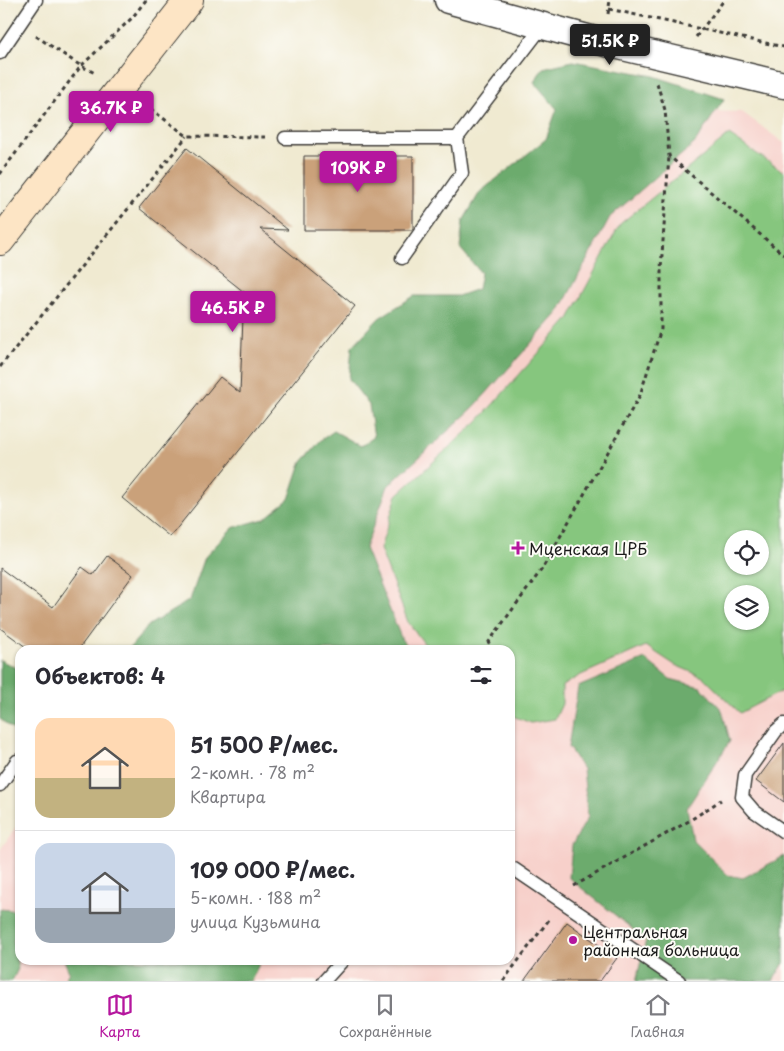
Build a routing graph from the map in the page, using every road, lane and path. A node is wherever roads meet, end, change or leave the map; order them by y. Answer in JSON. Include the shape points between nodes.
{"nodes":[{"id":1,"x":36,"y":0,"type":"edge"},
{"id":2,"x":146,"y":0,"type":"edge"},
{"id":3,"x":189,"y":0,"type":"edge"},
{"id":4,"x":448,"y":0,"type":"edge"},
{"id":5,"x":609,"y":9,"type":"dead end"},
{"id":6,"x":542,"y":26,"type":"junction"},
{"id":7,"x":784,"y":47,"type":"edge"},
{"id":8,"x":0,"y":53,"type":"edge"},
{"id":9,"x":656,"y":80,"type":"dead end"},
{"id":10,"x":784,"y":85,"type":"edge"},
{"id":11,"x":187,"y":136,"type":"dead end"},
{"id":12,"x":284,"y":138,"type":"dead end"},
{"id":13,"x":457,"y":138,"type":"junction"},
{"id":14,"x":669,"y":156,"type":"junction"},
{"id":15,"x":0,"y":174,"type":"edge"},
{"id":16,"x":0,"y":241,"type":"edge"},
{"id":17,"x":784,"y":255,"type":"edge"},
{"id":18,"x":402,"y":258,"type":"dead end"},
{"id":19,"x":0,"y":367,"type":"edge"},
{"id":20,"x":487,"y":645,"type":"edge"},
{"id":21,"x":784,"y":724,"type":"edge"},
{"id":22,"x":15,"y":764,"type":"edge"},
{"id":23,"x":0,"y":785,"type":"edge"},
{"id":24,"x":743,"y":786,"type":"junction"},
{"id":25,"x":784,"y":832,"type":"edge"},
{"id":26,"x":515,"y":871,"type":"edge"},
{"id":27,"x":562,"y":902,"type":"junction"},
{"id":28,"x":338,"y":965,"type":"edge"},
{"id":29,"x":515,"y":965,"type":"edge"},
{"id":30,"x":515,"y":965,"type":"edge"},
{"id":31,"x":324,"y":981,"type":"edge"},
{"id":32,"x":503,"y":981,"type":"edge"},
{"id":33,"x":679,"y":981,"type":"edge"}],
"edges":[{"from":1,"to":8,"type":"lane"},
{"from":2,"to":15,"type":"path","via":[[132,18],[81,66]]},
{"from":3,"to":16,"type":"main road"},
{"from":4,"to":6,"type":"street"},
{"from":5,"to":7,"type":"path"},
{"from":6,"to":10,"type":"street"},
{"from":6,"to":13,"type":"lane"},
{"from":9,"to":14,"type":"path","via":[[665,110]]},
{"from":11,"to":19,"type":"path"},
{"from":12,"to":13,"type":"lane"},
{"from":13,"to":18,"type":"lane","via":[[462,173]]},
{"from":14,"to":17,"type":"path"},
{"from":14,"to":20,"type":"path","via":[[660,269],[661,329],[640,395],[542,569]]},
{"from":21,"to":24,"type":"lane","via":[[745,775]]},
{"from":22,"to":23,"type":"lane"},
{"from":24,"to":25,"type":"lane","via":[[742,797],[754,811]]},
{"from":24,"to":27,"type":"path","via":[[690,821],[576,883]]},
{"from":26,"to":27,"type":"lane"},
{"from":27,"to":30,"type":"path"},
{"from":27,"to":33,"type":"lane"},
{"from":28,"to":31,"type":"lane"},
{"from":29,"to":32,"type":"path"}]}
